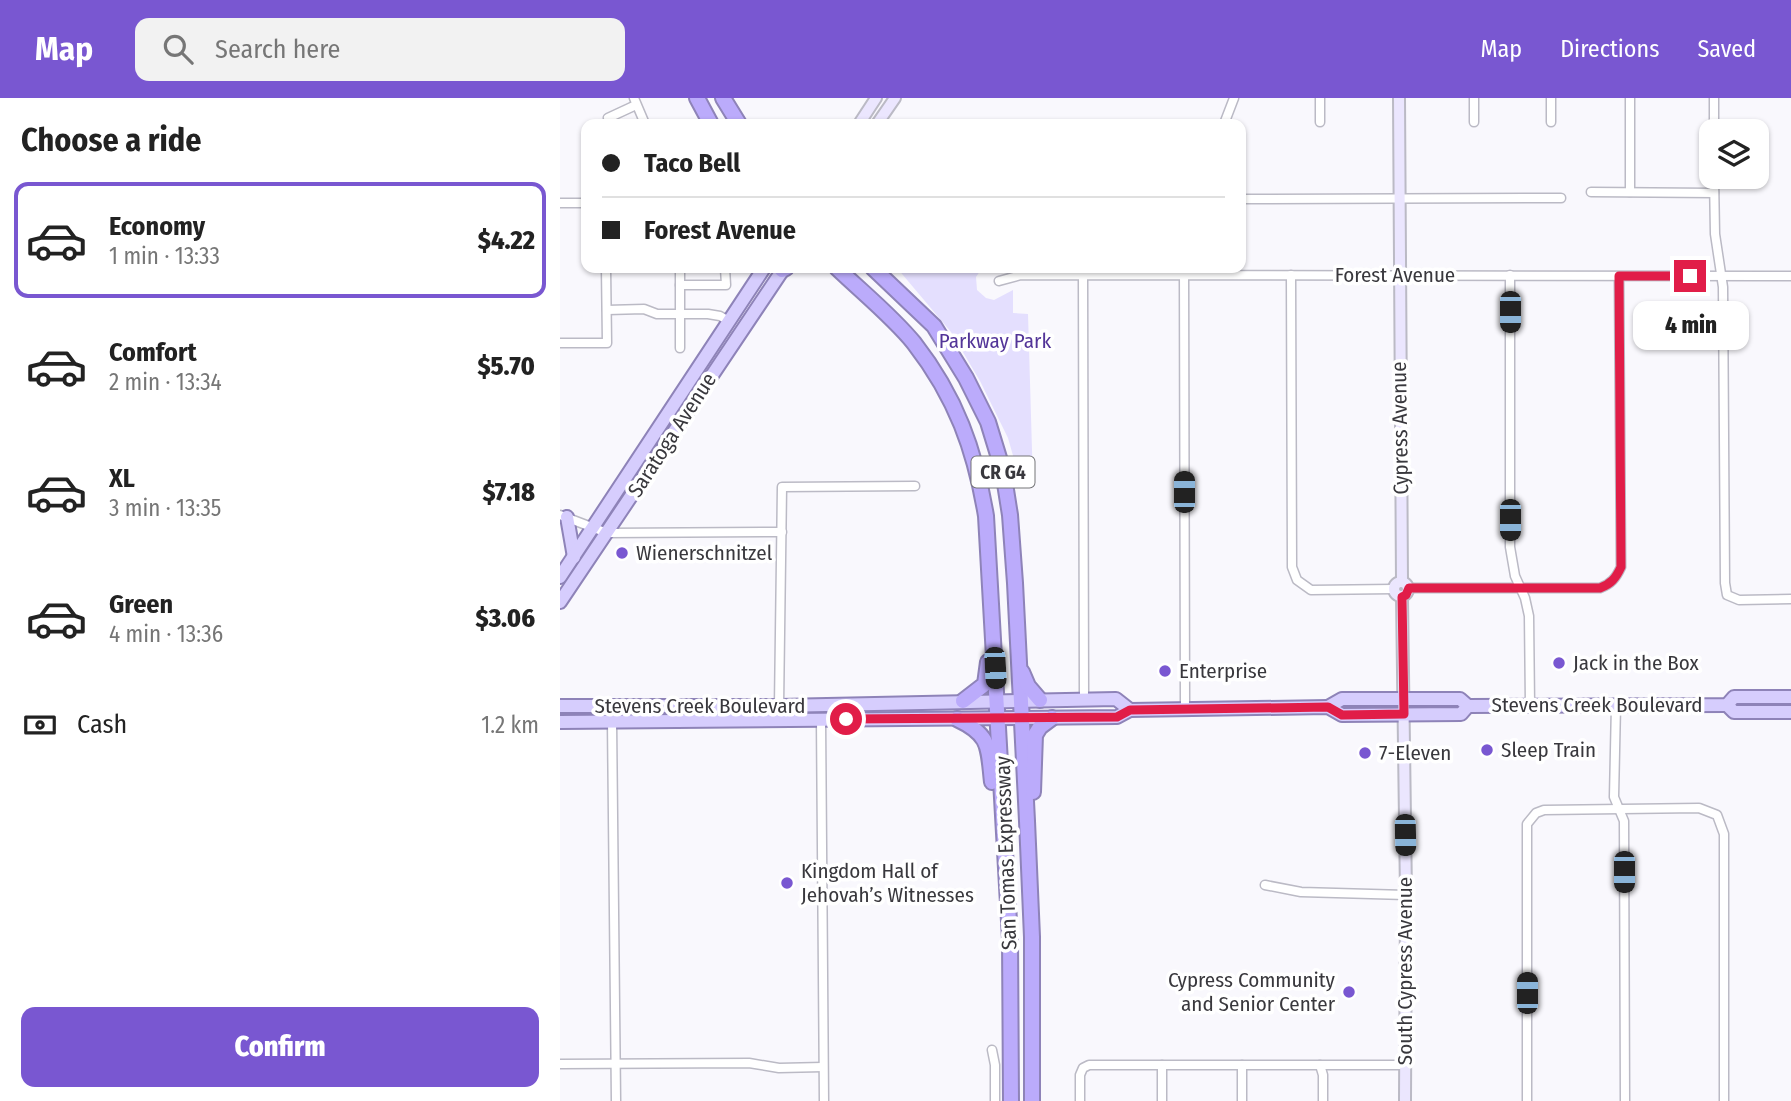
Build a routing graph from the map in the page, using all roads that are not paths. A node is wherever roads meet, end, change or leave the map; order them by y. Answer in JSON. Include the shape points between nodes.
{"nodes":[{"id":1,"x":697,"y":98,"type":"edge"},
{"id":2,"x":723,"y":98,"type":"edge"},
{"id":3,"x":876,"y":98,"type":"edge"},
{"id":4,"x":895,"y":98,"type":"edge"},
{"id":5,"x":1234,"y":98,"type":"edge"},
{"id":6,"x":1320,"y":98,"type":"edge"},
{"id":7,"x":1399,"y":98,"type":"edge"},
{"id":8,"x":1474,"y":98,"type":"edge"},
{"id":9,"x":1551,"y":98,"type":"edge"},
{"id":10,"x":1630,"y":98,"type":"edge"},
{"id":11,"x":1714,"y":98,"type":"edge"},
{"id":12,"x":635,"y":102,"type":"edge"},
{"id":13,"x":608,"y":118,"type":"dead end"},
{"id":14,"x":643,"y":119,"type":"edge"},
{"id":15,"x":708,"y":119,"type":"edge"},
{"id":16,"x":736,"y":119,"type":"edge"},
{"id":17,"x":862,"y":119,"type":"edge"},
{"id":18,"x":880,"y":119,"type":"edge"},
{"id":19,"x":1226,"y":119,"type":"edge"},
{"id":20,"x":1714,"y":119,"type":"edge"},
{"id":21,"x":1320,"y":122,"type":"dead end"},
{"id":22,"x":1474,"y":122,"type":"dead end"},
{"id":23,"x":1551,"y":122,"type":"dead end"},
{"id":24,"x":1714,"y":189,"type":"edge"},
{"id":25,"x":1591,"y":192,"type":"dead end"},
{"id":26,"x":1630,"y":192,"type":"junction"},
{"id":27,"x":1714,"y":193,"type":"junction"},
{"id":28,"x":1562,"y":198,"type":"dead end"},
{"id":29,"x":1246,"y":199,"type":"edge"},
{"id":30,"x":1399,"y":199,"type":"junction"},
{"id":31,"x":560,"y":203,"type":"edge"},
{"id":32,"x":581,"y":203,"type":"edge"},
{"id":33,"x":606,"y":273,"type":"edge"},
{"id":34,"x":680,"y":273,"type":"edge"},
{"id":35,"x":725,"y":273,"type":"edge"},
{"id":36,"x":761,"y":273,"type":"edge"},
{"id":37,"x":781,"y":273,"type":"edge"},
{"id":38,"x":838,"y":273,"type":"edge"},
{"id":39,"x":842,"y":273,"type":"edge"},
{"id":40,"x":878,"y":273,"type":"edge"},
{"id":41,"x":1150,"y":273,"type":"edge"},
{"id":42,"x":1184,"y":273,"type":"edge"},
{"id":43,"x":1220,"y":273,"type":"edge"},
{"id":44,"x":1083,"y":275,"type":"junction"},
{"id":45,"x":1291,"y":275,"type":"junction"},
{"id":46,"x":1398,"y":275,"type":"junction"},
{"id":47,"x":1510,"y":275,"type":"junction"},
{"id":48,"x":1619,"y":276,"type":"junction"},
{"id":49,"x":1721,"y":276,"type":"junction"},
{"id":50,"x":1791,"y":276,"type":"edge"},
{"id":51,"x":850,"y":281,"type":"junction"},
{"id":52,"x":999,"y":281,"type":"dead end"},
{"id":53,"x":680,"y":285,"type":"junction"},
{"id":54,"x":607,"y":310,"type":"junction"},
{"id":55,"x":680,"y":315,"type":"junction"},
{"id":56,"x":729,"y":321,"type":"junction"},
{"id":57,"x":560,"y":343,"type":"edge"},
{"id":58,"x":680,"y":348,"type":"dead end"},
{"id":59,"x":915,"y":486,"type":"dead end"},
{"id":60,"x":563,"y":516,"type":"edge"},
{"id":61,"x":593,"y":528,"type":"junction"},
{"id":62,"x":782,"y":532,"type":"junction"},
{"id":63,"x":607,"y":533,"type":"junction"},
{"id":64,"x":574,"y":557,"type":"junction"},
{"id":65,"x":560,"y":577,"type":"edge"},
{"id":66,"x":1520,"y":588,"type":"junction"},
{"id":67,"x":1402,"y":589,"type":"junction"},
{"id":68,"x":1791,"y":599,"type":"edge"},
{"id":69,"x":560,"y":602,"type":"edge"},
{"id":70,"x":992,"y":605,"type":"junction"},
{"id":71,"x":1019,"y":662,"type":"junction"},
{"id":72,"x":1791,"y":697,"type":"edge"},
{"id":73,"x":1403,"y":698,"type":"junction"},
{"id":74,"x":1021,"y":700,"type":"junction"},
{"id":75,"x":1040,"y":700,"type":"junction"},
{"id":76,"x":1084,"y":700,"type":"junction"},
{"id":77,"x":963,"y":701,"type":"junction"},
{"id":78,"x":997,"y":701,"type":"junction"},
{"id":79,"x":840,"y":705,"type":"junction"},
{"id":80,"x":1530,"y":705,"type":"junction"},
{"id":81,"x":1616,"y":705,"type":"junction"},
{"id":82,"x":1727,"y":705,"type":"junction"},
{"id":83,"x":560,"y":706,"type":"edge"},
{"id":84,"x":636,"y":706,"type":"junction"},
{"id":85,"x":779,"y":706,"type":"junction"},
{"id":86,"x":1468,"y":706,"type":"junction"},
{"id":87,"x":1328,"y":707,"type":"junction"},
{"id":88,"x":1185,"y":708,"type":"junction"},
{"id":89,"x":1130,"y":710,"type":"junction"},
{"id":90,"x":1791,"y":712,"type":"edge"},
{"id":91,"x":1404,"y":714,"type":"junction"},
{"id":92,"x":998,"y":718,"type":"junction"},
{"id":93,"x":1021,"y":718,"type":"junction"},
{"id":94,"x":1052,"y":718,"type":"junction"},
{"id":95,"x":821,"y":719,"type":"junction"},
{"id":96,"x":957,"y":719,"type":"junction"},
{"id":97,"x":756,"y":720,"type":"junction"},
{"id":98,"x":612,"y":721,"type":"junction"},
{"id":99,"x":560,"y":722,"type":"edge"},
{"id":100,"x":1619,"y":808,"type":"junction"},
{"id":101,"x":1027,"y":821,"type":"junction"},
{"id":102,"x":1004,"y":836,"type":"junction"},
{"id":103,"x":1265,"y":885,"type":"dead end"},
{"id":104,"x":1406,"y":895,"type":"junction"},
{"id":105,"x":992,"y":1050,"type":"dead end"},
{"id":106,"x":615,"y":1063,"type":"junction"},
{"id":107,"x":560,"y":1064,"type":"edge"},
{"id":108,"x":1162,"y":1065,"type":"junction"},
{"id":109,"x":1242,"y":1065,"type":"junction"},
{"id":110,"x":1320,"y":1065,"type":"junction"},
{"id":111,"x":1406,"y":1065,"type":"junction"},
{"id":112,"x":823,"y":1067,"type":"junction"},
{"id":113,"x":615,"y":1101,"type":"edge"},
{"id":114,"x":824,"y":1101,"type":"edge"},
{"id":115,"x":995,"y":1101,"type":"edge"},
{"id":116,"x":1011,"y":1101,"type":"edge"},
{"id":117,"x":1032,"y":1101,"type":"edge"},
{"id":118,"x":1080,"y":1101,"type":"edge"},
{"id":119,"x":1162,"y":1101,"type":"edge"},
{"id":120,"x":1242,"y":1101,"type":"edge"},
{"id":121,"x":1323,"y":1101,"type":"edge"},
{"id":122,"x":1405,"y":1101,"type":"edge"},
{"id":123,"x":1527,"y":1101,"type":"edge"},
{"id":124,"x":1625,"y":1101,"type":"edge"},
{"id":125,"x":1724,"y":1101,"type":"edge"}],
"edges":[{"from":1,"to":15,"type":"highway"},
{"from":2,"to":16,"type":"highway"},
{"from":3,"to":17,"type":"street"},
{"from":4,"to":18,"type":"street"},
{"from":5,"to":19,"type":"street"},
{"from":6,"to":21,"type":"street"},
{"from":7,"to":30,"type":"street","name":"Cypress Avenue"},
{"from":8,"to":22,"type":"street"},
{"from":9,"to":23,"type":"street"},
{"from":10,"to":26,"type":"street"},
{"from":11,"to":20,"type":"street"},
{"from":12,"to":13,"type":"street"},
{"from":12,"to":14,"type":"street"},
{"from":24,"to":27,"type":"street"},
{"from":25,"to":26,"type":"street"},
{"from":26,"to":27,"type":"street"},
{"from":27,"to":49,"type":"street"},
{"from":28,"to":30,"type":"street"},
{"from":29,"to":30,"type":"street"},
{"from":30,"to":46,"type":"street","name":"Cypress Avenue"},
{"from":31,"to":32,"type":"street"},
{"from":33,"to":54,"type":"street"},
{"from":34,"to":53,"type":"street"},
{"from":35,"to":53,"type":"street","via":[[726,285]]},
{"from":36,"to":56,"type":"main road","name":"Saratoga Avenue"},
{"from":37,"to":63,"type":"main road","name":"Saratoga Avenue"},
{"from":38,"to":51,"type":"highway"},
{"from":39,"to":51,"type":"highway","name":"San Tomas Expressway","number":"CR G4"},
{"from":40,"to":71,"type":"highway","name":"San Tomas Expressway","number":"CR G4","via":[[934,326],[988,422],[1010,515]]},
{"from":41,"to":44,"type":"street","name":"Forest Avenue"},
{"from":42,"to":88,"type":"street"},
{"from":43,"to":45,"type":"street","name":"Forest Avenue"},
{"from":44,"to":52,"type":"street","name":"Forest Avenue","via":[[1021,275]]},
{"from":44,"to":76,"type":"street"},
{"from":45,"to":46,"type":"street","name":"Forest Avenue"},
{"from":45,"to":67,"type":"street","via":[[1292,567],[1297,580],[1311,590]]},
{"from":46,"to":47,"type":"street","name":"Forest Avenue"},
{"from":46,"to":67,"type":"street","name":"Cypress Avenue"},
{"from":47,"to":48,"type":"street","name":"Forest Avenue"},
{"from":47,"to":66,"type":"street","via":[[1510,547]]},
{"from":48,"to":49,"type":"street","name":"Forest Avenue"},
{"from":48,"to":66,"type":"street","via":[[1621,567],[1613,581],[1600,588]]},
{"from":49,"to":50,"type":"street","name":"Forest Avenue"},
{"from":49,"to":68,"type":"street","via":[[1727,595],[1740,600]]},
{"from":51,"to":70,"type":"highway","name":"San Tomas Expressway","number":"CR G4","via":[[913,342],[946,389],[965,431],[980,476]]},
{"from":53,"to":55,"type":"street"},
{"from":54,"to":55,"type":"street","via":[[644,309]]},
{"from":54,"to":57,"type":"street","via":[[607,343]]},
{"from":55,"to":56,"type":"street","via":[[720,316]]},
{"from":55,"to":58,"type":"street"},
{"from":56,"to":61,"type":"main road","name":"Saratoga Avenue"},
{"from":59,"to":62,"type":"street","via":[[782,487]]},
{"from":60,"to":61,"type":"street"},
{"from":60,"to":64,"type":"main road"},
{"from":61,"to":63,"type":"street"},
{"from":61,"to":64,"type":"main road","name":"Saratoga Avenue"},
{"from":62,"to":63,"type":"street"},
{"from":62,"to":85,"type":"street"},
{"from":63,"to":69,"type":"main road","name":"Saratoga Avenue"},
{"from":64,"to":65,"type":"main road","name":"Saratoga Avenue"},
{"from":66,"to":67,"type":"street"},
{"from":66,"to":80,"type":"street","via":[[1529,616]]},
{"from":67,"to":73,"type":"street","name":"Cypress Avenue"},
{"from":70,"to":77,"type":"highway","via":[[985,684]]},
{"from":70,"to":78,"type":"highway","name":"San Tomas Expressway","number":"CR G4"},
{"from":71,"to":74,"type":"highway","name":"San Tomas Expressway","number":"CR G4"},
{"from":71,"to":75,"type":"highway","via":[[1028,686]]},
{"from":72,"to":82,"type":"main road","name":"Stevens Creek Boulevard","via":[[1734,697]]},
{"from":73,"to":86,"type":"main road","name":"Stevens Creek Boulevard","via":[[1460,699]]},
{"from":73,"to":87,"type":"main road","name":"Stevens Creek Boulevard","via":[[1342,699]]},
{"from":73,"to":91,"type":"street"},
{"from":74,"to":75,"type":"main road","name":"Stevens Creek Boulevard"},
{"from":74,"to":78,"type":"main road","name":"Stevens Creek Boulevard"},
{"from":74,"to":93,"type":"highway","name":"San Tomas Expressway","number":"CR G4"},
{"from":75,"to":76,"type":"main road","name":"Stevens Creek Boulevard"},
{"from":76,"to":89,"type":"main road","name":"Stevens Creek Boulevard","via":[[1116,699]]},
{"from":77,"to":78,"type":"main road","name":"Stevens Creek Boulevard"},
{"from":77,"to":79,"type":"main road","name":"Stevens Creek Boulevard"},
{"from":78,"to":92,"type":"highway","name":"San Tomas Expressway","number":"CR G4"},
{"from":79,"to":85,"type":"main road","name":"Stevens Creek Boulevard"},
{"from":79,"to":95,"type":"main road"},
{"from":80,"to":81,"type":"main road","name":"Stevens Creek Boulevard"},
{"from":80,"to":86,"type":"main road","name":"Stevens Creek Boulevard"},
{"from":81,"to":82,"type":"main road","name":"Stevens Creek Boulevard"},
{"from":81,"to":100,"type":"street","via":[[1614,797]]},
{"from":82,"to":90,"type":"main road","name":"Stevens Creek Boulevard","via":[[1734,712]]},
{"from":83,"to":84,"type":"main road","name":"Stevens Creek Boulevard"},
{"from":84,"to":85,"type":"main road","name":"Stevens Creek Boulevard"},
{"from":84,"to":98,"type":"main road"},
{"from":85,"to":97,"type":"main road"},
{"from":86,"to":91,"type":"main road","name":"Stevens Creek Boulevard","via":[[1461,714]]},
{"from":87,"to":88,"type":"main road","name":"Stevens Creek Boulevard"},
{"from":87,"to":91,"type":"main road","name":"Stevens Creek Boulevard","via":[[1342,715]]},
{"from":88,"to":89,"type":"main road","name":"Stevens Creek Boulevard"},
{"from":89,"to":94,"type":"main road","name":"Stevens Creek Boulevard","via":[[1117,717]]},
{"from":91,"to":104,"type":"street","name":"South Cypress Avenue"},
{"from":92,"to":93,"type":"main road","name":"Stevens Creek Boulevard"},
{"from":92,"to":96,"type":"main road","name":"Stevens Creek Boulevard"},
{"from":92,"to":102,"type":"highway","name":"San Tomas Expressway","number":"CR G4"},
{"from":93,"to":94,"type":"main road","name":"Stevens Creek Boulevard"},
{"from":93,"to":101,"type":"highway","name":"San Tomas Expressway","number":"CR G4"},
{"from":94,"to":101,"type":"highway","via":[[1035,735]]},
{"from":95,"to":96,"type":"main road","name":"Stevens Creek Boulevard"},
{"from":95,"to":97,"type":"main road","name":"Stevens Creek Boulevard"},
{"from":95,"to":112,"type":"street"},
{"from":96,"to":102,"type":"highway","via":[[976,728],[988,744]]},
{"from":97,"to":98,"type":"main road","name":"Stevens Creek Boulevard"},
{"from":98,"to":99,"type":"main road","name":"Stevens Creek Boulevard"},
{"from":98,"to":106,"type":"street"},
{"from":100,"to":123,"type":"street","via":[[1549,809],[1527,824]]},
{"from":100,"to":124,"type":"street","via":[[1624,821]]},
{"from":100,"to":125,"type":"street","via":[[1699,808],[1717,814],[1724,834]]},
{"from":101,"to":117,"type":"highway","name":"San Tomas Expressway","number":"CR G4"},
{"from":102,"to":116,"type":"highway","name":"San Tomas Expressway","number":"CR G4"},
{"from":103,"to":104,"type":"street","via":[[1301,892]]},
{"from":104,"to":111,"type":"street","name":"South Cypress Avenue"},
{"from":105,"to":115,"type":"street"},
{"from":106,"to":107,"type":"street"},
{"from":106,"to":112,"type":"street"},
{"from":106,"to":113,"type":"street"},
{"from":108,"to":109,"type":"street"},
{"from":108,"to":118,"type":"street","via":[[1089,1065],[1080,1075]]},
{"from":108,"to":119,"type":"street"},
{"from":109,"to":110,"type":"street"},
{"from":109,"to":120,"type":"street"},
{"from":110,"to":111,"type":"street"},
{"from":110,"to":121,"type":"street"},
{"from":111,"to":122,"type":"street","name":"South Cypress Avenue"},
{"from":112,"to":114,"type":"street"}]}
